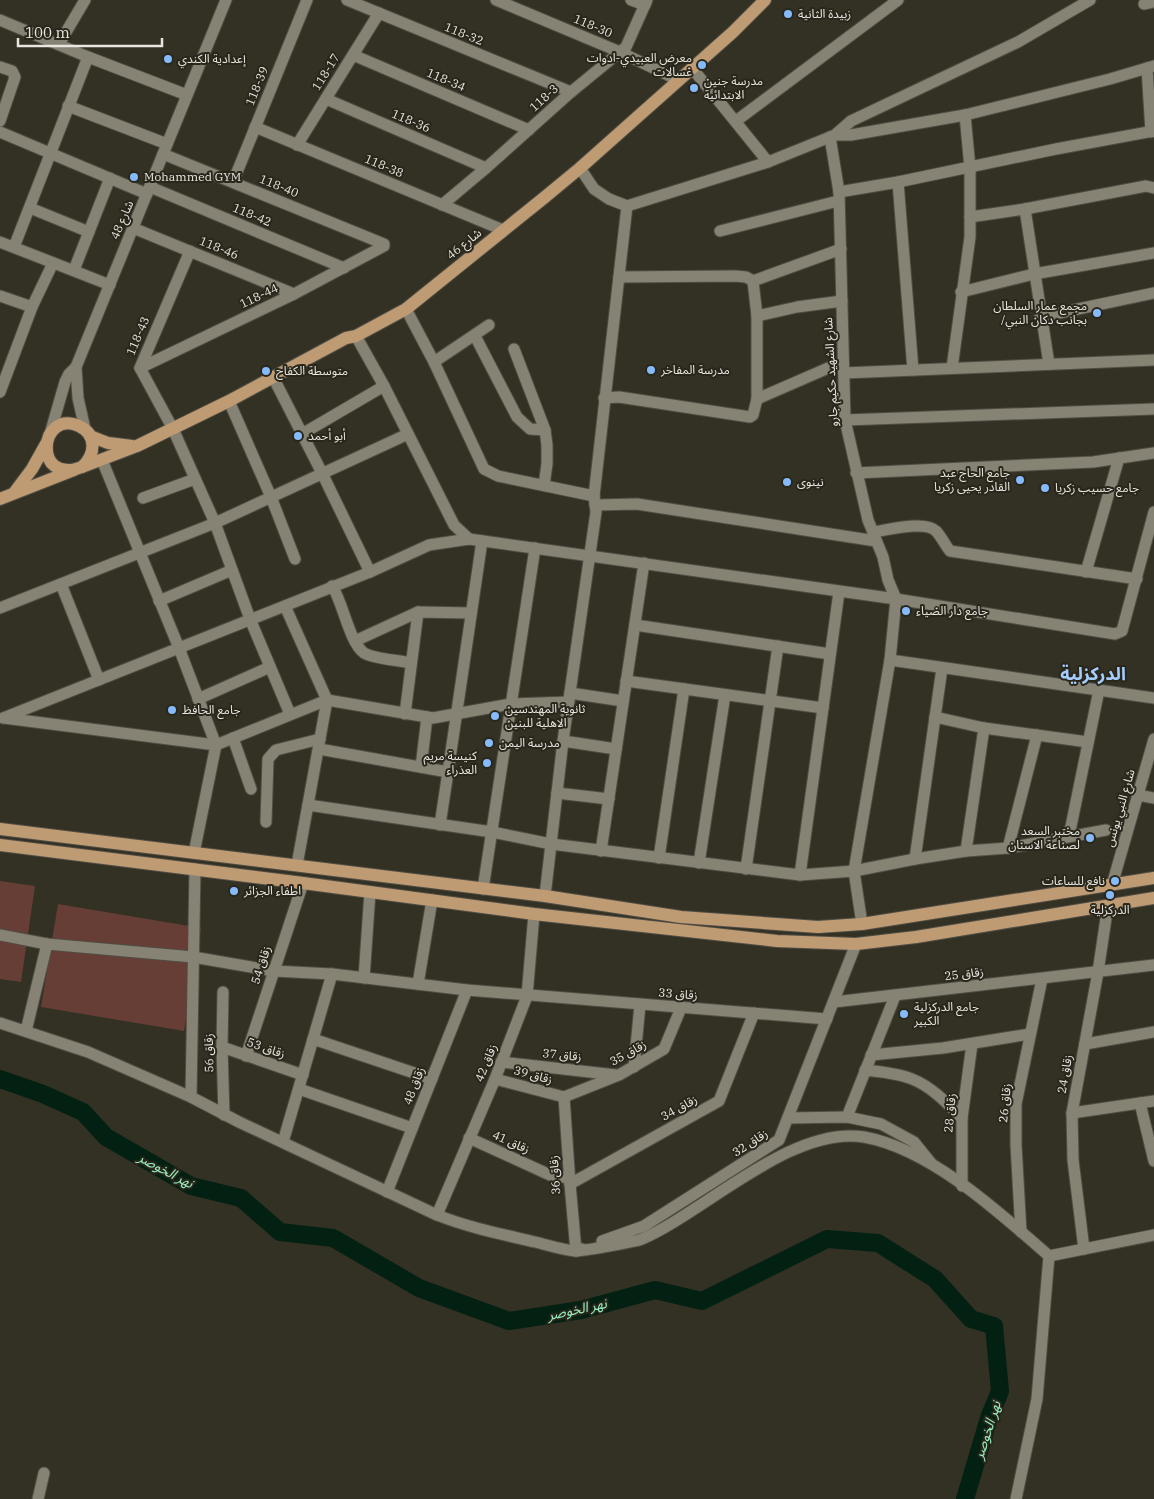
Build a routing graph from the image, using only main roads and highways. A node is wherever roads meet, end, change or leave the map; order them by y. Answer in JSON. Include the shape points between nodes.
{"nodes":[{"id":1,"x":764,"y":0,"type":"edge"},
{"id":2,"x":88,"y":433,"type":"junction"},
{"id":3,"x":48,"y":439,"type":"junction"},
{"id":4,"x":137,"y":446,"type":"junction"},
{"id":5,"x":78,"y":469,"type":"junction"},
{"id":6,"x":14,"y":494,"type":"junction"},
{"id":7,"x":0,"y":499,"type":"edge"},
{"id":8,"x":0,"y":829,"type":"edge"},
{"id":9,"x":0,"y":844,"type":"edge"},
{"id":10,"x":1154,"y":878,"type":"edge"},
{"id":11,"x":1154,"y":898,"type":"edge"}],
"edges":[{"from":1,"to":4,"type":"main road","name":"شارع 46","via":[[733,32],[580,168],[406,309]]},
{"from":2,"to":3,"type":"main road","via":[[70,424],[56,428]]},
{"from":2,"to":4,"type":"main road","via":[[118,445]]},
{"from":2,"to":5,"type":"main road","via":[[93,444],[92,453],[89,461]]},
{"from":3,"to":5,"type":"main road","via":[[46,453],[50,461],[65,470]]},
{"from":3,"to":6,"type":"main road","via":[[32,470]]},
{"from":4,"to":5,"type":"main road","name":"شارع 46"},
{"from":5,"to":6,"type":"main road","name":"شارع 46"},
{"from":6,"to":7,"type":"main road","name":"شارع 46"},
{"from":8,"to":10,"type":"main road","via":[[545,896],[681,917],[818,927],[862,924]]},
{"from":9,"to":11,"type":"main road","via":[[534,914],[777,941],[856,944]]}]}
